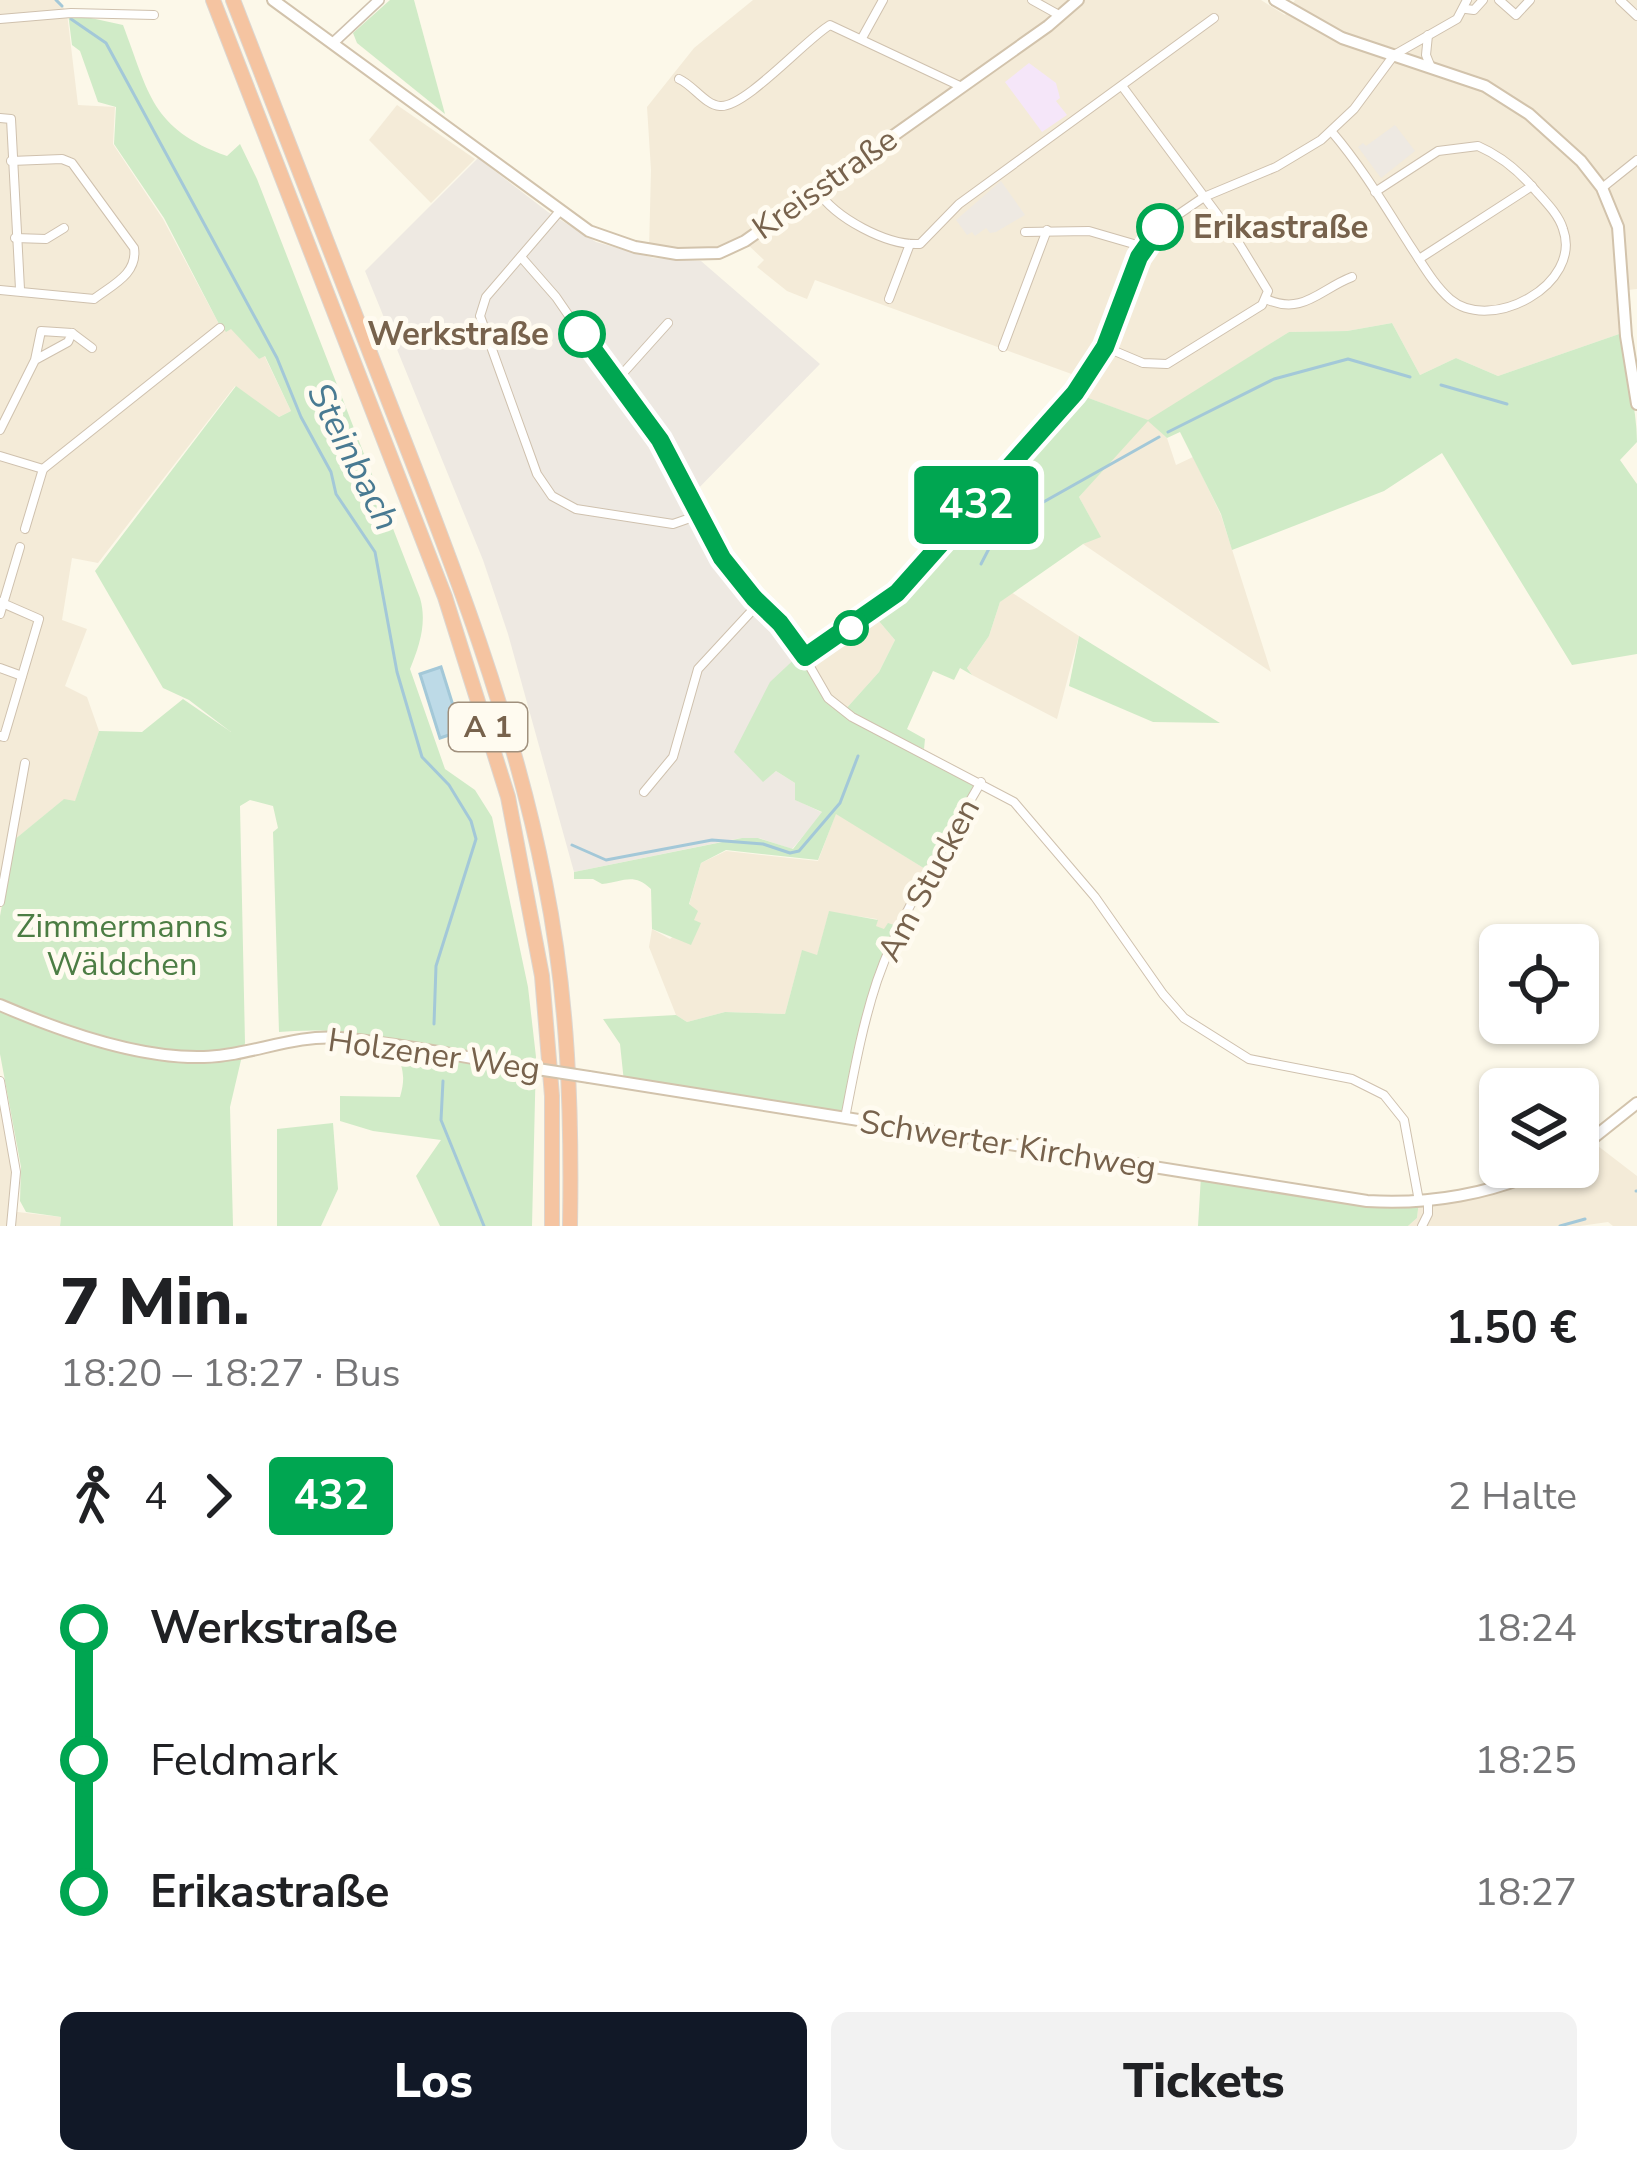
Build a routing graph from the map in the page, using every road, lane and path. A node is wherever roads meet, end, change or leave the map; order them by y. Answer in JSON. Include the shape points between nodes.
{"nodes":[{"id":1,"x":213,"y":0,"type":"edge"},
{"id":2,"x":232,"y":0,"type":"edge"},
{"id":3,"x":273,"y":0,"type":"edge"},
{"id":4,"x":380,"y":0,"type":"edge"},
{"id":5,"x":883,"y":0,"type":"edge"},
{"id":6,"x":1032,"y":0,"type":"edge"},
{"id":7,"x":1078,"y":0,"type":"edge"},
{"id":8,"x":1483,"y":0,"type":"edge"},
{"id":9,"x":1499,"y":0,"type":"edge"},
{"id":10,"x":1530,"y":0,"type":"edge"},
{"id":11,"x":1620,"y":0,"type":"edge"},
{"id":12,"x":1283,"y":2,"type":"edge"},
{"id":13,"x":1466,"y":4,"type":"edge"},
{"id":14,"x":154,"y":15,"type":"dead end"},
{"id":15,"x":1061,"y":16,"type":"junction"},
{"id":16,"x":1637,"y":16,"type":"edge"},
{"id":17,"x":1214,"y":18,"type":"dead end"},
{"id":18,"x":0,"y":19,"type":"edge"},
{"id":19,"x":1428,"y":35,"type":"junction"},
{"id":20,"x":862,"y":38,"type":"junction"},
{"id":21,"x":334,"y":42,"type":"junction"},
{"id":22,"x":1394,"y":55,"type":"junction"},
{"id":23,"x":1430,"y":65,"type":"junction"},
{"id":24,"x":680,"y":79,"type":"dead end"},
{"id":25,"x":1122,"y":86,"type":"junction"},
{"id":26,"x":962,"y":87,"type":"junction"},
{"id":27,"x":0,"y":118,"type":"edge"},
{"id":28,"x":1332,"y":132,"type":"junction"},
{"id":29,"x":1637,"y":160,"type":"edge"},
{"id":30,"x":11,"y":161,"type":"junction"},
{"id":31,"x":1532,"y":186,"type":"junction"},
{"id":32,"x":1602,"y":188,"type":"junction"},
{"id":33,"x":817,"y":190,"type":"junction"},
{"id":34,"x":1376,"y":192,"type":"junction"},
{"id":35,"x":1204,"y":197,"type":"junction"},
{"id":36,"x":560,"y":212,"type":"junction"},
{"id":37,"x":64,"y":228,"type":"dead end"},
{"id":38,"x":1047,"y":230,"type":"junction"},
{"id":39,"x":1025,"y":232,"type":"dead end"},
{"id":40,"x":15,"y":238,"type":"junction"},
{"id":41,"x":910,"y":244,"type":"junction"},
{"id":42,"x":1144,"y":248,"type":"junction"},
{"id":43,"x":520,"y":257,"type":"junction"},
{"id":44,"x":1419,"y":259,"type":"junction"},
{"id":45,"x":1352,"y":277,"type":"dead end"},
{"id":46,"x":20,"y":289,"type":"junction"},
{"id":47,"x":0,"y":290,"type":"edge"},
{"id":48,"x":1266,"y":298,"type":"junction"},
{"id":49,"x":889,"y":299,"type":"dead end"},
{"id":50,"x":668,"y":323,"type":"dead end"},
{"id":51,"x":220,"y":328,"type":"dead end"},
{"id":52,"x":72,"y":333,"type":"junction"},
{"id":53,"x":1003,"y":347,"type":"dead end"},
{"id":54,"x":1105,"y":347,"type":"junction"},
{"id":55,"x":92,"y":348,"type":"dead end"},
{"id":56,"x":35,"y":360,"type":"junction"},
{"id":57,"x":615,"y":382,"type":"junction"},
{"id":58,"x":1637,"y":404,"type":"edge"},
{"id":59,"x":0,"y":430,"type":"edge"},
{"id":60,"x":0,"y":456,"type":"edge"},
{"id":61,"x":43,"y":469,"type":"junction"},
{"id":62,"x":697,"y":516,"type":"junction"},
{"id":63,"x":25,"y":530,"type":"dead end"},
{"id":64,"x":20,"y":547,"type":"dead end"},
{"id":65,"x":759,"y":603,"type":"junction"},
{"id":66,"x":1,"y":607,"type":"edge"},
{"id":67,"x":805,"y":657,"type":"junction"},
{"id":68,"x":0,"y":668,"type":"edge"},
{"id":69,"x":22,"y":676,"type":"junction"},
{"id":70,"x":0,"y":736,"type":"edge"},
{"id":71,"x":25,"y":763,"type":"dead end"},
{"id":72,"x":981,"y":782,"type":"junction"},
{"id":73,"x":644,"y":792,"type":"dead end"},
{"id":74,"x":0,"y":902,"type":"edge"},
{"id":75,"x":2,"y":1010,"type":"edge"},
{"id":76,"x":590,"y":1077,"type":"joint"},
{"id":77,"x":0,"y":1081,"type":"edge"},
{"id":78,"x":1637,"y":1103,"type":"edge"},
{"id":79,"x":845,"y":1118,"type":"junction"},
{"id":80,"x":1599,"y":1133,"type":"edge"},
{"id":81,"x":1489,"y":1188,"type":"edge"},
{"id":82,"x":1423,"y":1200,"type":"junction"},
{"id":83,"x":11,"y":1226,"type":"edge"},
{"id":84,"x":552,"y":1226,"type":"edge"},
{"id":85,"x":570,"y":1226,"type":"edge"},
{"id":86,"x":1422,"y":1226,"type":"edge"}],
"edges":[{"from":1,"to":84,"type":"highway","number":"A 1","via":[[438,578],[508,797],[542,976]]},
{"from":2,"to":85,"type":"highway","number":"A 1","via":[[458,581],[525,793],[564,1012]]},
{"from":3,"to":21,"type":"main road","name":"Kreisstraße"},
{"from":4,"to":21,"type":"street"},
{"from":5,"to":20,"type":"street"},
{"from":6,"to":15,"type":"street"},
{"from":7,"to":15,"type":"main road","name":"Kreisstraße"},
{"from":8,"to":13,"type":"street","via":[[1474,10]]},
{"from":9,"to":10,"type":"street","via":[[1516,16]]},
{"from":11,"to":16,"type":"street"},
{"from":12,"to":22,"type":"main road","via":[[1342,38]]},
{"from":13,"to":19,"type":"street"},
{"from":14,"to":18,"type":"street"},
{"from":15,"to":26,"type":"main road","name":"Kreisstraße"},
{"from":17,"to":25,"type":"street"},
{"from":19,"to":22,"type":"street"},
{"from":19,"to":23,"type":"street"},
{"from":20,"to":24,"type":"street","via":[[826,26],[726,106]]},
{"from":20,"to":26,"type":"street"},
{"from":21,"to":36,"type":"main road","name":"Kreisstraße"},
{"from":22,"to":23,"type":"main road"},
{"from":22,"to":28,"type":"street"},
{"from":23,"to":32,"type":"main road","via":[[1502,94]]},
{"from":25,"to":35,"type":"street"},
{"from":25,"to":41,"type":"street","via":[[944,215],[927,240]]},
{"from":26,"to":33,"type":"main road","name":"Kreisstraße"},
{"from":27,"to":30,"type":"street","via":[[11,119]]},
{"from":28,"to":34,"type":"street"},
{"from":28,"to":35,"type":"street"},
{"from":29,"to":32,"type":"street"},
{"from":30,"to":40,"type":"street"},
{"from":30,"to":46,"type":"street","via":[[72,163],[136,257],[94,299]]},
{"from":31,"to":34,"type":"street","via":[[1468,145],[1438,151]]},
{"from":31,"to":44,"type":"street"},
{"from":31,"to":44,"type":"street","via":[[1566,242],[1555,276],[1531,297],[1497,309],[1464,308]]},
{"from":32,"to":58,"type":"main road","via":[[1622,246]]},
{"from":33,"to":36,"type":"main road","name":"Kreisstraße","via":[[738,246],[699,255],[615,241]]},
{"from":33,"to":41,"type":"street","via":[[849,221]]},
{"from":34,"to":44,"type":"street"},
{"from":35,"to":42,"type":"street","via":[[1172,215]]},
{"from":35,"to":48,"type":"street","via":[[1267,284]]},
{"from":36,"to":43,"type":"street"},
{"from":37,"to":40,"type":"street","via":[[46,238]]},
{"from":38,"to":39,"type":"street"},
{"from":38,"to":42,"type":"street","via":[[1089,231]]},
{"from":38,"to":53,"type":"street"},
{"from":40,"to":46,"type":"street"},
{"from":41,"to":49,"type":"street"},
{"from":42,"to":54,"type":"street"},
{"from":43,"to":57,"type":"street"},
{"from":43,"to":62,"type":"street","via":[[486,297],[480,326],[542,483],[576,509],[673,524]]},
{"from":45,"to":48,"type":"street","via":[[1300,305]]},
{"from":46,"to":47,"type":"street"},
{"from":48,"to":54,"type":"street","via":[[1167,364]]},
{"from":50,"to":57,"type":"street"},
{"from":51,"to":61,"type":"street"},
{"from":52,"to":55,"type":"street"},
{"from":52,"to":56,"type":"street"},
{"from":52,"to":56,"type":"street","via":[[40,331]]},
{"from":54,"to":67,"type":"street","via":[[1075,393],[897,593]]},
{"from":56,"to":59,"type":"street"},
{"from":57,"to":62,"type":"street","via":[[660,440]]},
{"from":60,"to":61,"type":"street"},
{"from":61,"to":63,"type":"street"},
{"from":62,"to":65,"type":"street"},
{"from":64,"to":66,"type":"street"},
{"from":65,"to":67,"type":"street"},
{"from":65,"to":73,"type":"street","via":[[698,669],[673,757]]},
{"from":66,"to":69,"type":"street","via":[[39,619]]},
{"from":67,"to":72,"type":"street","via":[[844,711]]},
{"from":68,"to":69,"type":"street"},
{"from":69,"to":70,"type":"street"},
{"from":71,"to":74,"type":"street"},
{"from":72,"to":79,"type":"street","name":"Am Stucken","via":[[887,956]]},
{"from":72,"to":82,"type":"street","via":[[1034,822],[1184,1018],[1249,1059],[1360,1082],[1393,1103]]},
{"from":75,"to":76,"type":"main road","name":"Holzener Weg","bridge":true,"via":[[181,1056],[340,1038]]},
{"from":76,"to":79,"type":"main road","name":"Schwerter Kirchweg"},
{"from":77,"to":83,"type":"street","via":[[16,1172]]},
{"from":78,"to":80,"type":"main road"},
{"from":79,"to":82,"type":"main road","name":"Schwerter Kirchweg","via":[[1339,1198]]},
{"from":81,"to":82,"type":"main road","name":"Schwerter Kirchweg"},
{"from":82,"to":86,"type":"street","via":[[1429,1214]]}]}
